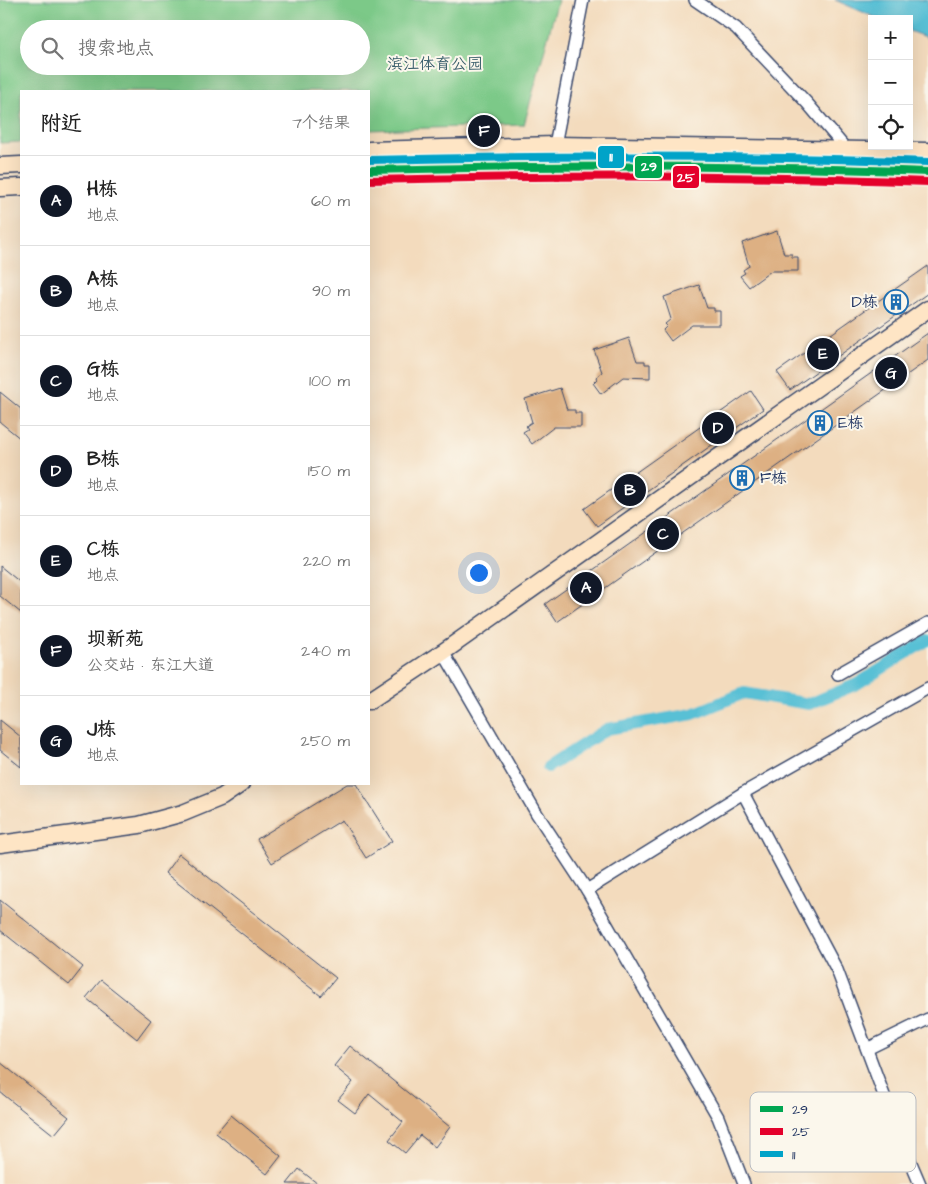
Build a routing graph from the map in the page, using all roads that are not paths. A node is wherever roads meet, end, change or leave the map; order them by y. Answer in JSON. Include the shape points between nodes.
{"nodes":[{"id":1,"x":583,"y":0,"type":"edge"},
{"id":2,"x":695,"y":0,"type":"edge"},
{"id":3,"x":555,"y":144,"type":"junction"},
{"id":4,"x":846,"y":149,"type":"junction"},
{"id":5,"x":370,"y":150,"type":"edge"},
{"id":6,"x":928,"y":151,"type":"edge"},
{"id":7,"x":20,"y":165,"type":"edge"},
{"id":8,"x":0,"y":166,"type":"edge"},
{"id":9,"x":370,"y":170,"type":"edge"},
{"id":10,"x":928,"y":172,"type":"edge"},
{"id":11,"x":20,"y":187,"type":"edge"},
{"id":12,"x":0,"y":188,"type":"edge"},
{"id":13,"x":928,"y":309,"type":"edge"},
{"id":14,"x":928,"y":623,"type":"edge"},
{"id":15,"x":443,"y":652,"type":"junction"},
{"id":16,"x":838,"y":674,"type":"dead end"},
{"id":17,"x":928,"y":688,"type":"edge"},
{"id":18,"x":370,"y":700,"type":"edge"},
{"id":19,"x":240,"y":785,"type":"edge"},
{"id":20,"x":744,"y":793,"type":"junction"},
{"id":21,"x":139,"y":825,"type":"junction"},
{"id":22,"x":0,"y":833,"type":"edge"},
{"id":23,"x":0,"y":844,"type":"edge"},
{"id":24,"x":587,"y":890,"type":"junction"},
{"id":25,"x":928,"y":1019,"type":"edge"},
{"id":26,"x":866,"y":1049,"type":"junction"},
{"id":27,"x":882,"y":1092,"type":"edge"},
{"id":28,"x":915,"y":1172,"type":"edge"},
{"id":29,"x":744,"y":1184,"type":"edge"},
{"id":30,"x":920,"y":1184,"type":"edge"}],
"edges":[{"from":1,"to":3,"type":"street"},
{"from":2,"to":4,"type":"street","via":[[736,28]]},
{"from":3,"to":4,"type":"main road"},
{"from":3,"to":5,"type":"main road"},
{"from":4,"to":6,"type":"main road"},
{"from":7,"to":8,"type":"main road"},
{"from":9,"to":10,"type":"main road","via":[[601,166]]},
{"from":11,"to":12,"type":"main road"},
{"from":13,"to":15,"type":"main road"},
{"from":14,"to":16,"type":"street"},
{"from":15,"to":18,"type":"main road"},
{"from":15,"to":24,"type":"street","via":[[537,814]]},
{"from":17,"to":20,"type":"street"},
{"from":19,"to":21,"type":"main road","via":[[222,797],[183,814]]},
{"from":20,"to":24,"type":"street"},
{"from":20,"to":26,"type":"street","via":[[837,970]]},
{"from":21,"to":22,"type":"main road"},
{"from":21,"to":23,"type":"main road"},
{"from":24,"to":29,"type":"street","via":[[718,1117]]},
{"from":25,"to":26,"type":"street"},
{"from":26,"to":27,"type":"street"},
{"from":28,"to":30,"type":"street"}]}
